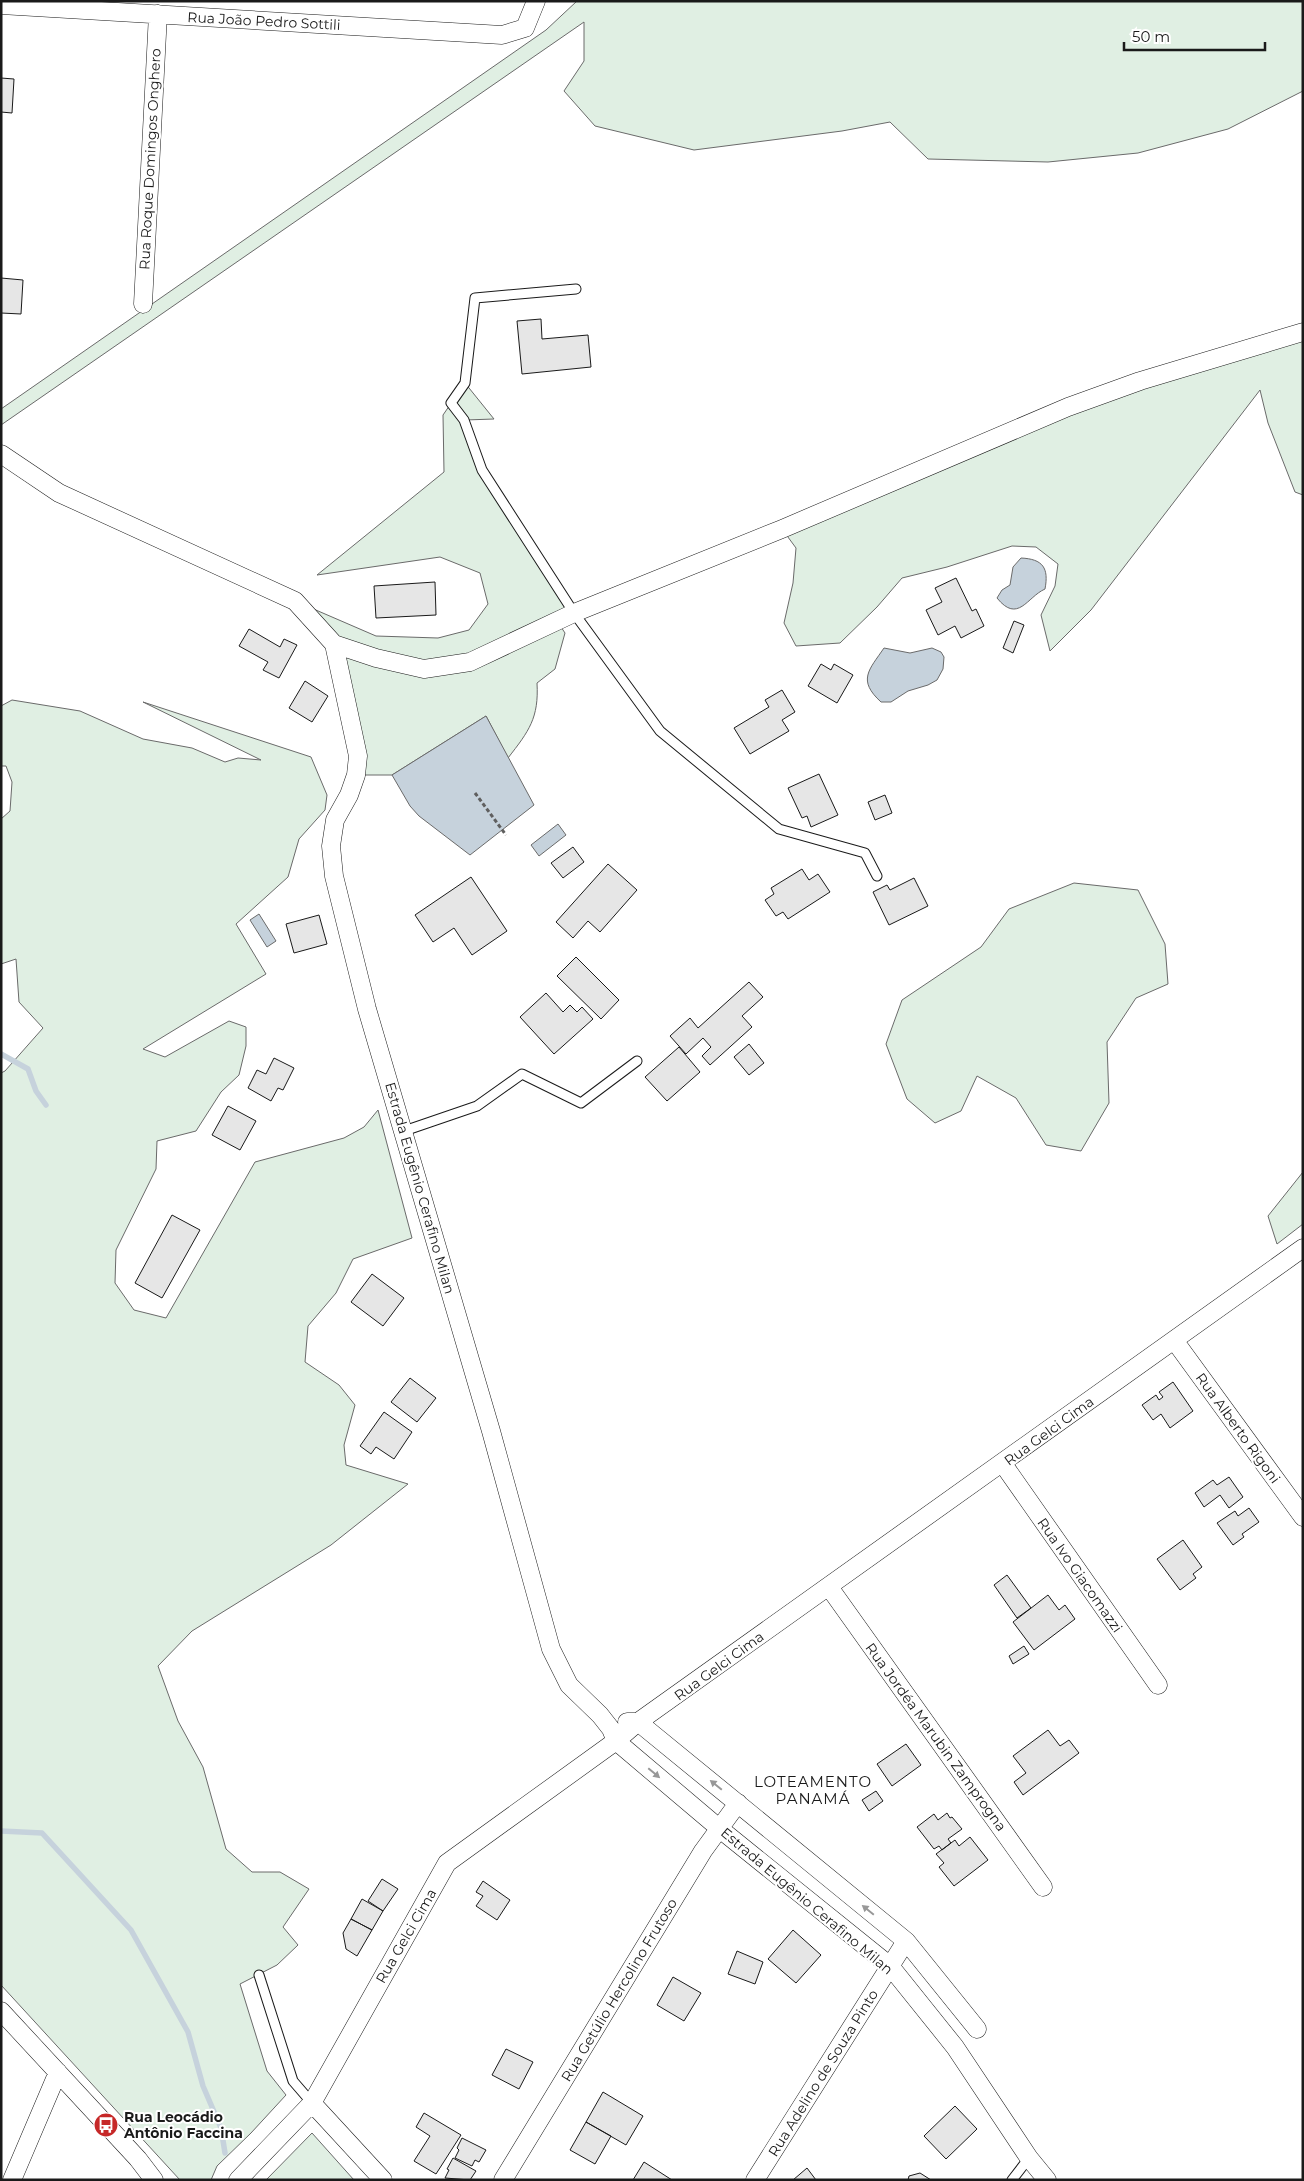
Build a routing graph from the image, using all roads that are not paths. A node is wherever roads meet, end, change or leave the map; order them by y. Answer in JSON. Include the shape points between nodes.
{"nodes":[{"id":1,"x":536,"y":1,"type":"edge"},
{"id":2,"x":1,"y":5,"type":"edge"},
{"id":3,"x":158,"y":14,"type":"junction"},
{"id":4,"x":576,"y":289,"type":"dead end"},
{"id":5,"x":143,"y":304,"type":"dead end"},
{"id":6,"x":1303,"y":332,"type":"edge"},
{"id":7,"x":1,"y":454,"type":"edge"},
{"id":8,"x":574,"y":613,"type":"junction"},
{"id":9,"x":334,"y":644,"type":"junction"},
{"id":10,"x":877,"y":876,"type":"dead end"},
{"id":11,"x":637,"y":1061,"type":"dead end"},
{"id":12,"x":404,"y":1131,"type":"junction"},
{"id":13,"x":1303,"y":1248,"type":"edge"},
{"id":14,"x":1174,"y":1340,"type":"junction"},
{"id":15,"x":1002,"y":1464,"type":"junction"},
{"id":16,"x":1303,"y":1517,"type":"edge"},
{"id":17,"x":829,"y":1587,"type":"junction"},
{"id":18,"x":1158,"y":1685,"type":"dead end"},
{"id":19,"x":600,"y":1715,"type":"junction"},
{"id":20,"x":638,"y":1722,"type":"junction"},
{"id":21,"x":616,"y":1741,"type":"junction"},
{"id":22,"x":738,"y":1803,"type":"junction"},
{"id":23,"x":720,"y":1829,"type":"junction"},
{"id":24,"x":1043,"y":1887,"type":"dead end"},
{"id":25,"x":906,"y":1941,"type":"junction"},
{"id":26,"x":890,"y":1966,"type":"junction"},
{"id":27,"x":259,"y":1976,"type":"dead end"},
{"id":28,"x":1,"y":2011,"type":"edge"},
{"id":29,"x":977,"y":2029,"type":"dead end"},
{"id":30,"x":58,"y":2072,"type":"junction"},
{"id":31,"x":312,"y":2103,"type":"junction"},
{"id":32,"x":1029,"y":2158,"type":"junction"},
{"id":33,"x":12,"y":2180,"type":"edge"},
{"id":34,"x":154,"y":2180,"type":"edge"},
{"id":35,"x":238,"y":2180,"type":"edge"},
{"id":36,"x":382,"y":2180,"type":"edge"},
{"id":37,"x":504,"y":2180,"type":"edge"},
{"id":38,"x":755,"y":2180,"type":"edge"},
{"id":39,"x":1012,"y":2180,"type":"edge"},
{"id":40,"x":1047,"y":2180,"type":"edge"}],
"edges":[{"from":1,"to":3,"type":"street","name":"Rua João Pedro Sottili","via":[[525,28],[502,35]]},
{"from":2,"to":3,"type":"street","name":"Rua João Pedro Sottili"},
{"from":3,"to":5,"type":"street","name":"Rua Roque Domingos Onghero"},
{"from":4,"to":8,"type":"lane","via":[[476,298],[465,383],[451,402],[464,420],[482,470]]},
{"from":6,"to":8,"type":"street","via":[[1140,381],[1068,407]]},
{"from":7,"to":9,"type":"street","via":[[59,492],[295,601]]},
{"from":8,"to":9,"type":"street","via":[[470,662],[424,669]]},
{"from":8,"to":10,"type":"lane","via":[[660,732],[779,829],[865,853]]},
{"from":9,"to":12,"type":"street","name":"Estrada Eugênio Cerafino Milan","via":[[358,756],[349,795],[335,820],[331,846],[334,876],[367,1009]]},
{"from":11,"to":12,"type":"lane","via":[[581,1103],[522,1074],[476,1106]]},
{"from":12,"to":19,"type":"street","name":"Estrada Eugênio Cerafino Milan","via":[[551,1649],[569,1685]]},
{"from":13,"to":14,"type":"street","name":"Rua Gelci Cima"},
{"from":14,"to":15,"type":"street","name":"Rua Gelci Cima"},
{"from":14,"to":16,"type":"street","name":"Rua Alberto Rigoni"},
{"from":15,"to":17,"type":"street","name":"Rua Gelci Cima"},
{"from":15,"to":18,"type":"street","name":"Rua Ivo Giacomazzi"},
{"from":17,"to":20,"type":"street","name":"Rua Gelci Cima"},
{"from":17,"to":24,"type":"street","name":"Rua Jordéa Marubin Zamprogna"},
{"from":19,"to":20,"type":"street","name":"Estrada Eugênio Cerafino Milan","via":[[618,1721]]},
{"from":19,"to":21,"type":"street","name":"Estrada Eugênio Cerafino Milan"},
{"from":20,"to":21,"type":"street","name":"Rua Gelci Cima"},
{"from":22,"to":20,"type":"street","one_way":true},
{"from":21,"to":23,"type":"street","name":"Estrada Eugênio Cerafino Milan","one_way":true},
{"from":21,"to":31,"type":"street","name":"Rua Gelci Cima","via":[[447,1863]]},
{"from":22,"to":23,"type":"street","name":"Rua Getúlio Hercolino Frutoso"},
{"from":25,"to":22,"type":"street","one_way":true},
{"from":23,"to":26,"type":"street","name":"Estrada Eugênio Cerafino Milan"},
{"from":23,"to":37,"type":"street","name":"Rua Getúlio Hercolino Frutoso","via":[[703,1851]]},
{"from":25,"to":26,"type":"street","name":"Rua Adelino de Souza Pinto"},
{"from":25,"to":29,"type":"street"},
{"from":26,"to":32,"type":"street","name":"Estrada Eugênio Cerafino Milan","via":[[956,2047]]},
{"from":26,"to":38,"type":"street","name":"Rua Adelino de Souza Pinto"},
{"from":27,"to":31,"type":"lane","via":[[293,2081]]},
{"from":28,"to":30,"type":"street"},
{"from":30,"to":33,"type":"street"},
{"from":30,"to":34,"type":"street"},
{"from":31,"to":35,"type":"street","name":"Rua Gelci Cima"},
{"from":31,"to":36,"type":"street"},
{"from":32,"to":39,"type":"lane"},
{"from":32,"to":40,"type":"street","name":"Estrada Eugênio Cerafino Milan"}]}
